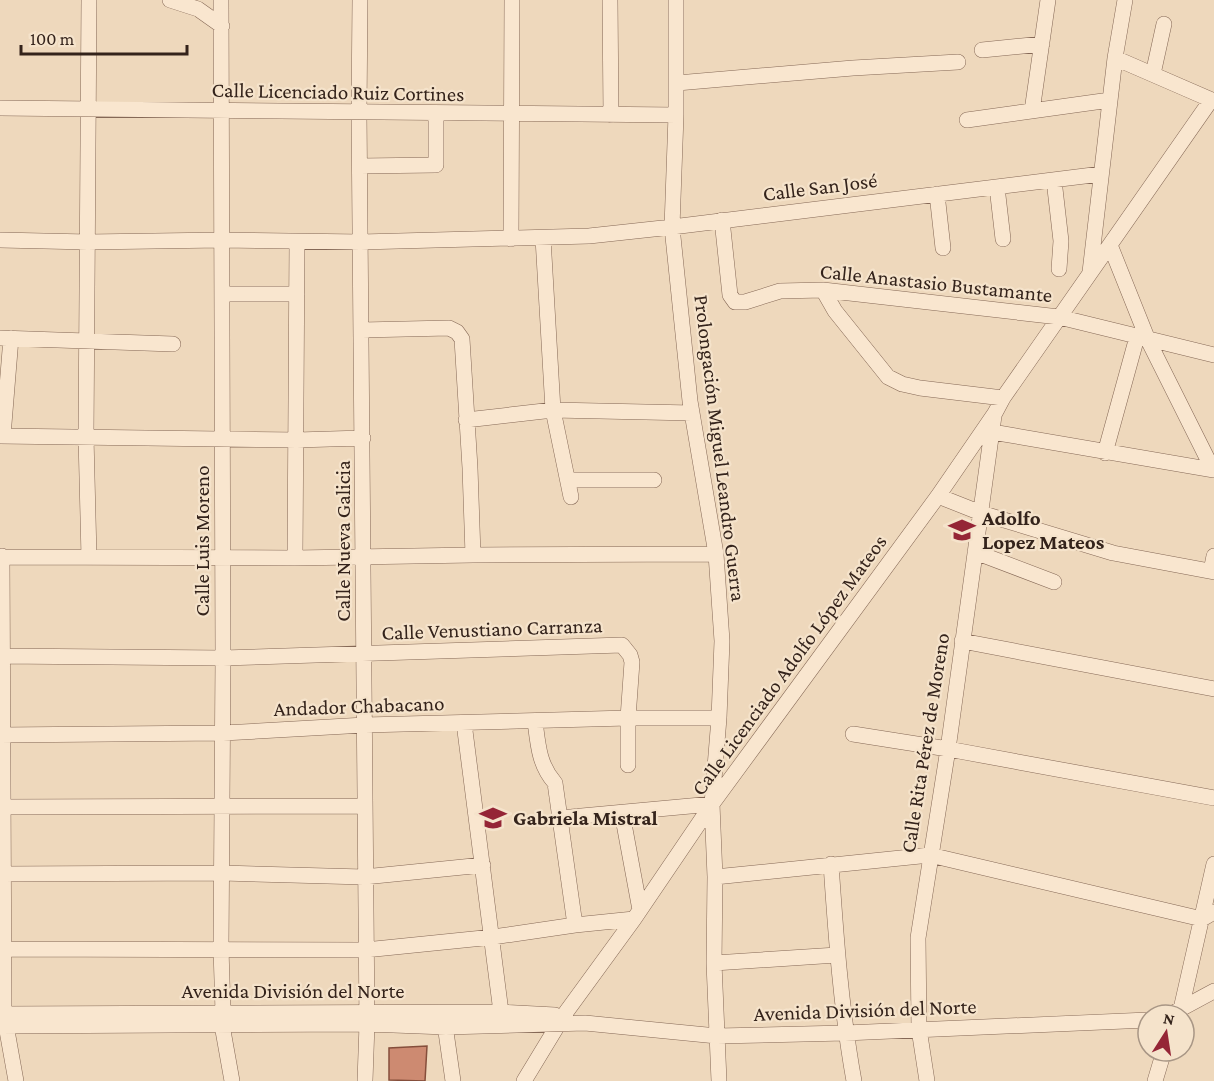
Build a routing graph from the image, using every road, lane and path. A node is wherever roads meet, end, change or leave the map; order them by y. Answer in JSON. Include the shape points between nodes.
{"nodes":[{"id":1,"x":89,"y":0,"type":"edge"},
{"id":2,"x":170,"y":0,"type":"edge"},
{"id":3,"x":222,"y":0,"type":"edge"},
{"id":4,"x":360,"y":0,"type":"edge"},
{"id":5,"x":512,"y":0,"type":"edge"},
{"id":6,"x":610,"y":0,"type":"edge"},
{"id":7,"x":676,"y":0,"type":"edge"},
{"id":8,"x":1048,"y":0,"type":"edge"},
{"id":9,"x":1125,"y":0,"type":"edge"},
{"id":10,"x":1164,"y":24,"type":"dead end"},
{"id":11,"x":222,"y":26,"type":"junction"},
{"id":12,"x":1042,"y":44,"type":"junction"},
{"id":13,"x":982,"y":50,"type":"dead end"},
{"id":14,"x":1115,"y":58,"type":"junction"},
{"id":15,"x":958,"y":62,"type":"dead end"},
{"id":16,"x":1153,"y":74,"type":"junction"},
{"id":17,"x":677,"y":83,"type":"junction"},
{"id":18,"x":1110,"y":100,"type":"junction"},
{"id":19,"x":1213,"y":101,"type":"edge"},
{"id":20,"x":0,"y":108,"type":"edge"},
{"id":21,"x":89,"y":110,"type":"junction"},
{"id":22,"x":1032,"y":111,"type":"junction"},
{"id":23,"x":222,"y":112,"type":"junction"},
{"id":24,"x":359,"y":113,"type":"junction"},
{"id":25,"x":436,"y":114,"type":"junction"},
{"id":26,"x":512,"y":115,"type":"junction"},
{"id":27,"x":611,"y":115,"type":"junction"},
{"id":28,"x":676,"y":115,"type":"junction"},
{"id":29,"x":967,"y":120,"type":"dead end"},
{"id":30,"x":360,"y":166,"type":"junction"},
{"id":31,"x":1101,"y":174,"type":"junction"},
{"id":32,"x":1054,"y":180,"type":"junction"},
{"id":33,"x":997,"y":187,"type":"junction"},
{"id":34,"x":937,"y":194,"type":"junction"},
{"id":35,"x":722,"y":220,"type":"junction"},
{"id":36,"x":672,"y":227,"type":"junction"},
{"id":37,"x":543,"y":238,"type":"junction"},
{"id":38,"x":511,"y":239,"type":"junction"},
{"id":39,"x":0,"y":240,"type":"edge"},
{"id":40,"x":221,"y":240,"type":"junction"},
{"id":41,"x":1002,"y":240,"type":"dead end"},
{"id":42,"x":88,"y":242,"type":"junction"},
{"id":43,"x":297,"y":242,"type":"junction"},
{"id":44,"x":361,"y":242,"type":"junction"},
{"id":45,"x":1110,"y":245,"type":"junction"},
{"id":46,"x":943,"y":248,"type":"dead end"},
{"id":47,"x":1059,"y":269,"type":"dead end"},
{"id":48,"x":1089,"y":275,"type":"junction"},
{"id":49,"x":822,"y":290,"type":"junction"},
{"id":50,"x":222,"y":294,"type":"junction"},
{"id":51,"x":297,"y":294,"type":"junction"},
{"id":52,"x":1059,"y":317,"type":"junction"},
{"id":53,"x":362,"y":330,"type":"junction"},
{"id":54,"x":5,"y":338,"type":"edge"},
{"id":55,"x":1143,"y":338,"type":"junction"},
{"id":56,"x":87,"y":341,"type":"junction"},
{"id":57,"x":172,"y":344,"type":"dead end"},
{"id":58,"x":1214,"y":355,"type":"edge"},
{"id":59,"x":1003,"y":398,"type":"junction"},
{"id":60,"x":553,"y":410,"type":"junction"},
{"id":61,"x":692,"y":413,"type":"junction"},
{"id":62,"x":995,"y":413,"type":"junction"},
{"id":63,"x":466,"y":420,"type":"junction"},
{"id":64,"x":992,"y":432,"type":"junction"},
{"id":65,"x":1,"y":436,"type":"edge"},
{"id":66,"x":86,"y":437,"type":"junction"},
{"id":67,"x":223,"y":438,"type":"junction"},
{"id":68,"x":363,"y":438,"type":"junction"},
{"id":69,"x":297,"y":440,"type":"junction"},
{"id":70,"x":1105,"y":453,"type":"junction"},
{"id":71,"x":1213,"y":470,"type":"edge"},
{"id":72,"x":569,"y":480,"type":"junction"},
{"id":73,"x":654,"y":480,"type":"dead end"},
{"id":74,"x":938,"y":496,"type":"junction"},
{"id":75,"x":571,"y":497,"type":"dead end"},
{"id":76,"x":981,"y":513,"type":"junction"},
{"id":77,"x":975,"y":552,"type":"junction"},
{"id":78,"x":716,"y":554,"type":"junction"},
{"id":79,"x":473,"y":555,"type":"junction"},
{"id":80,"x":1,"y":556,"type":"edge"},
{"id":81,"x":364,"y":556,"type":"junction"},
{"id":82,"x":89,"y":557,"type":"junction"},
{"id":83,"x":223,"y":558,"type":"junction"},
{"id":84,"x":295,"y":558,"type":"junction"},
{"id":85,"x":1213,"y":566,"type":"edge"},
{"id":86,"x":1054,"y":582,"type":"dead end"},
{"id":87,"x":962,"y":641,"type":"junction"},
{"id":88,"x":365,"y":655,"type":"junction"},
{"id":89,"x":1,"y":656,"type":"edge"},
{"id":90,"x":223,"y":658,"type":"junction"},
{"id":91,"x":1214,"y":689,"type":"edge"},
{"id":92,"x":628,"y":718,"type":"junction"},
{"id":93,"x":719,"y":718,"type":"junction"},
{"id":94,"x":535,"y":722,"type":"junction"},
{"id":95,"x":464,"y":723,"type":"junction"},
{"id":96,"x":365,"y":725,"type":"junction"},
{"id":97,"x":223,"y":733,"type":"junction"},
{"id":98,"x":853,"y":734,"type":"dead end"},
{"id":99,"x":1,"y":735,"type":"edge"},
{"id":100,"x":948,"y":749,"type":"junction"},
{"id":101,"x":628,"y":765,"type":"dead end"},
{"id":102,"x":1214,"y":798,"type":"edge"},
{"id":103,"x":712,"y":804,"type":"junction"},
{"id":104,"x":363,"y":806,"type":"junction"},
{"id":105,"x":1,"y":807,"type":"edge"},
{"id":106,"x":222,"y":807,"type":"junction"},
{"id":107,"x":622,"y":813,"type":"junction"},
{"id":108,"x":560,"y":818,"type":"junction"},
{"id":109,"x":930,"y":855,"type":"junction"},
{"id":110,"x":831,"y":864,"type":"junction"},
{"id":111,"x":1214,"y":864,"type":"edge"},
{"id":112,"x":483,"y":865,"type":"junction"},
{"id":113,"x":222,"y":873,"type":"junction"},
{"id":114,"x":1,"y":874,"type":"edge"},
{"id":115,"x":364,"y":877,"type":"junction"},
{"id":116,"x":715,"y":877,"type":"junction"},
{"id":117,"x":637,"y":915,"type":"junction"},
{"id":118,"x":1208,"y":916,"type":"edge"},
{"id":119,"x":574,"y":925,"type":"junction"},
{"id":120,"x":493,"y":937,"type":"junction"},
{"id":121,"x":2,"y":949,"type":"edge"},
{"id":122,"x":221,"y":949,"type":"junction"},
{"id":123,"x":365,"y":950,"type":"junction"},
{"id":124,"x":837,"y":955,"type":"junction"},
{"id":125,"x":714,"y":963,"type":"junction"},
{"id":126,"x":1214,"y":991,"type":"edge"},
{"id":127,"x":1214,"y":1001,"type":"edge"},
{"id":128,"x":1181,"y":1003,"type":"edge"},
{"id":129,"x":1195,"y":1003,"type":"edge"},
{"id":130,"x":1196,"y":1008,"type":"edge"},
{"id":131,"x":501,"y":1012,"type":"junction"},
{"id":132,"x":366,"y":1018,"type":"junction"},
{"id":133,"x":222,"y":1019,"type":"junction"},
{"id":134,"x":562,"y":1019,"type":"junction"},
{"id":135,"x":2,"y":1020,"type":"edge"},
{"id":136,"x":444,"y":1020,"type":"junction"},
{"id":137,"x":1136,"y":1020,"type":"edge"},
{"id":138,"x":919,"y":1029,"type":"junction"},
{"id":139,"x":845,"y":1033,"type":"junction"},
{"id":140,"x":717,"y":1036,"type":"junction"},
{"id":141,"x":1160,"y":1063,"type":"edge"},
{"id":142,"x":527,"y":1079,"type":"edge"},
{"id":143,"x":15,"y":1081,"type":"edge"},
{"id":144,"x":232,"y":1081,"type":"edge"},
{"id":145,"x":365,"y":1081,"type":"edge"},
{"id":146,"x":453,"y":1081,"type":"edge"},
{"id":147,"x":720,"y":1081,"type":"edge"},
{"id":148,"x":854,"y":1081,"type":"edge"},
{"id":149,"x":927,"y":1081,"type":"edge"},
{"id":150,"x":1155,"y":1081,"type":"edge"}],
"edges":[{"from":1,"to":21,"type":"street"},
{"from":2,"to":11,"type":"street","via":[[198,9]]},
{"from":3,"to":11,"type":"street","name":"Calle Luis Moreno"},
{"from":4,"to":24,"type":"street","name":"Calle Nueva Galicia"},
{"from":5,"to":26,"type":"street"},
{"from":6,"to":27,"type":"street"},
{"from":7,"to":17,"type":"street","name":"Prolongación Miguel Leandro Guerra"},
{"from":8,"to":12,"type":"street"},
{"from":9,"to":14,"type":"street"},
{"from":10,"to":16,"type":"street"},
{"from":11,"to":23,"type":"street","name":"Calle Luis Moreno"},
{"from":12,"to":13,"type":"street"},
{"from":12,"to":22,"type":"street"},
{"from":14,"to":16,"type":"street"},
{"from":14,"to":18,"type":"street"},
{"from":15,"to":17,"type":"street"},
{"from":16,"to":19,"type":"street"},
{"from":17,"to":28,"type":"street","name":"Prolongación Miguel Leandro Guerra"},
{"from":18,"to":22,"type":"street"},
{"from":18,"to":31,"type":"street"},
{"from":19,"to":45,"type":"street","name":"Calle Licenciado Adolfo López Mateos"},
{"from":20,"to":21,"type":"street","name":"Calle Licenciado Ruiz Cortines"},
{"from":21,"to":23,"type":"street","name":"Calle Licenciado Ruiz Cortines"},
{"from":21,"to":42,"type":"street"},
{"from":22,"to":29,"type":"street"},
{"from":23,"to":24,"type":"street","name":"Calle Licenciado Ruiz Cortines"},
{"from":23,"to":40,"type":"street","name":"Calle Luis Moreno"},
{"from":24,"to":25,"type":"street","name":"Calle Licenciado Ruiz Cortines"},
{"from":24,"to":30,"type":"street","name":"Calle Nueva Galicia"},
{"from":25,"to":26,"type":"street","name":"Calle Licenciado Ruiz Cortines"},
{"from":25,"to":30,"type":"street","via":[[436,165]]},
{"from":26,"to":27,"type":"street","name":"Calle Licenciado Ruiz Cortines"},
{"from":26,"to":38,"type":"street"},
{"from":27,"to":28,"type":"street","name":"Calle Licenciado Ruiz Cortines"},
{"from":28,"to":36,"type":"street","name":"Prolongación Miguel Leandro Guerra"},
{"from":30,"to":44,"type":"street","name":"Calle Nueva Galicia"},
{"from":31,"to":32,"type":"street","name":"Calle San José"},
{"from":31,"to":48,"type":"street"},
{"from":32,"to":33,"type":"street","name":"Calle San José"},
{"from":32,"to":47,"type":"street","via":[[1061,241]]},
{"from":33,"to":34,"type":"street","name":"Calle San José"},
{"from":33,"to":41,"type":"street"},
{"from":34,"to":35,"type":"street","name":"Calle San José"},
{"from":34,"to":46,"type":"street"},
{"from":35,"to":36,"type":"street","name":"Calle San José"},
{"from":35,"to":49,"type":"street","name":"Calle Anastasio Bustamante","via":[[730,295],[735,302],[780,291]]},
{"from":36,"to":37,"type":"street","name":"Calle San José"},
{"from":36,"to":61,"type":"street","name":"Prolongación Miguel Leandro Guerra"},
{"from":37,"to":38,"type":"street","name":"Calle San José"},
{"from":37,"to":60,"type":"street"},
{"from":38,"to":44,"type":"street","name":"Calle San José"},
{"from":39,"to":42,"type":"street","name":"Calle San José"},
{"from":40,"to":42,"type":"street","name":"Calle San José"},
{"from":40,"to":43,"type":"street","name":"Calle San José"},
{"from":40,"to":50,"type":"street","name":"Calle Luis Moreno"},
{"from":42,"to":56,"type":"street"},
{"from":43,"to":44,"type":"street","name":"Calle San José"},
{"from":43,"to":51,"type":"street"},
{"from":44,"to":53,"type":"street","name":"Calle Nueva Galicia"},
{"from":45,"to":48,"type":"street","name":"Calle Licenciado Adolfo López Mateos"},
{"from":45,"to":55,"type":"street"},
{"from":48,"to":52,"type":"street","name":"Calle Licenciado Adolfo López Mateos"},
{"from":49,"to":52,"type":"street","name":"Calle Anastasio Bustamante"},
{"from":49,"to":59,"type":"street","via":[[888,377],[920,388]]},
{"from":50,"to":51,"type":"street"},
{"from":50,"to":67,"type":"street","name":"Calle Luis Moreno"},
{"from":51,"to":69,"type":"street"},
{"from":52,"to":55,"type":"street","name":"Calle Anastasio Bustamante"},
{"from":52,"to":59,"type":"street","name":"Calle Licenciado Adolfo López Mateos"},
{"from":53,"to":63,"type":"street","via":[[449,328],[457,332],[462,339]]},
{"from":53,"to":68,"type":"street","name":"Calle Nueva Galicia"},
{"from":54,"to":56,"type":"street"},
{"from":54,"to":65,"type":"street"},
{"from":55,"to":58,"type":"street","name":"Calle Anastasio Bustamante"},
{"from":55,"to":70,"type":"street"},
{"from":55,"to":71,"type":"street"},
{"from":56,"to":57,"type":"street"},
{"from":56,"to":66,"type":"street"},
{"from":59,"to":62,"type":"street","name":"Calle Licenciado Adolfo López Mateos"},
{"from":60,"to":61,"type":"street"},
{"from":60,"to":63,"type":"street"},
{"from":60,"to":72,"type":"street"},
{"from":61,"to":78,"type":"street","name":"Prolongación Miguel Leandro Guerra"},
{"from":62,"to":64,"type":"street","name":"Calle Rita Pérez de Moreno"},
{"from":62,"to":74,"type":"street","name":"Calle Licenciado Adolfo López Mateos"},
{"from":63,"to":79,"type":"street"},
{"from":64,"to":70,"type":"street"},
{"from":64,"to":76,"type":"street","name":"Calle Rita Pérez de Moreno"},
{"from":65,"to":66,"type":"street"},
{"from":66,"to":67,"type":"street"},
{"from":66,"to":82,"type":"street"},
{"from":67,"to":69,"type":"street"},
{"from":67,"to":83,"type":"street","name":"Calle Luis Moreno"},
{"from":68,"to":69,"type":"street"},
{"from":68,"to":81,"type":"street","name":"Calle Nueva Galicia"},
{"from":69,"to":84,"type":"street"},
{"from":70,"to":71,"type":"street"},
{"from":72,"to":73,"type":"street"},
{"from":72,"to":75,"type":"street"},
{"from":74,"to":76,"type":"street"},
{"from":74,"to":103,"type":"street","name":"Calle Licenciado Adolfo López Mateos"},
{"from":76,"to":77,"type":"street","name":"Calle Rita Pérez de Moreno"},
{"from":76,"to":85,"type":"street","via":[[1113,553]]},
{"from":77,"to":86,"type":"street"},
{"from":77,"to":87,"type":"street","name":"Calle Rita Pérez de Moreno"},
{"from":78,"to":79,"type":"street"},
{"from":78,"to":93,"type":"street","name":"Prolongación Miguel Leandro Guerra","via":[[722,640]]},
{"from":79,"to":81,"type":"street"},
{"from":80,"to":82,"type":"street"},
{"from":80,"to":89,"type":"street"},
{"from":81,"to":84,"type":"street"},
{"from":81,"to":88,"type":"street","name":"Calle Nueva Galicia"},
{"from":82,"to":83,"type":"street"},
{"from":83,"to":84,"type":"street"},
{"from":83,"to":90,"type":"street","name":"Calle Luis Moreno"},
{"from":87,"to":91,"type":"street"},
{"from":87,"to":100,"type":"street","name":"Calle Rita Pérez de Moreno"},
{"from":88,"to":90,"type":"street","name":"Calle Venustiano Carranza"},
{"from":88,"to":92,"type":"street","name":"Calle Venustiano Carranza","via":[[622,645],[632,662]]},
{"from":88,"to":96,"type":"street","name":"Calle Nueva Galicia"},
{"from":89,"to":90,"type":"street","name":"Calle Venustiano Carranza"},
{"from":89,"to":99,"type":"street"},
{"from":90,"to":97,"type":"street","name":"Calle Luis Moreno"},
{"from":92,"to":93,"type":"street","name":"Andador Chabacano"},
{"from":92,"to":94,"type":"street","name":"Andador Chabacano"},
{"from":92,"to":101,"type":"street"},
{"from":93,"to":103,"type":"street","name":"Prolongación Miguel Leandro Guerra"},
{"from":94,"to":95,"type":"street","name":"Andador Chabacano"},
{"from":94,"to":108,"type":"street","via":[[541,761],[555,783]]},
{"from":95,"to":96,"type":"street","name":"Andador Chabacano"},
{"from":95,"to":112,"type":"street"},
{"from":96,"to":97,"type":"street","name":"Andador Chabacano"},
{"from":96,"to":104,"type":"street","name":"Calle Nueva Galicia"},
{"from":97,"to":99,"type":"street","name":"Andador Chabacano"},
{"from":97,"to":106,"type":"street","name":"Calle Luis Moreno"},
{"from":98,"to":100,"type":"street"},
{"from":99,"to":105,"type":"street"},
{"from":100,"to":102,"type":"street"},
{"from":100,"to":109,"type":"street","name":"Calle Rita Pérez de Moreno"},
{"from":103,"to":107,"type":"street"},
{"from":103,"to":116,"type":"street","name":"Prolongación Miguel Leandro Guerra"},
{"from":103,"to":117,"type":"street","name":"Calle Licenciado Adolfo López Mateos"},
{"from":104,"to":106,"type":"street"},
{"from":104,"to":115,"type":"street","name":"Calle Nueva Galicia"},
{"from":105,"to":106,"type":"street"},
{"from":105,"to":114,"type":"street"},
{"from":106,"to":113,"type":"street","name":"Calle Luis Moreno"},
{"from":107,"to":108,"type":"street"},
{"from":107,"to":117,"type":"street"},
{"from":108,"to":119,"type":"street"},
{"from":109,"to":110,"type":"street"},
{"from":109,"to":118,"type":"street"},
{"from":109,"to":138,"type":"street","name":"Calle Rita Pérez de Moreno","via":[[918,938]]},
{"from":110,"to":116,"type":"street"},
{"from":110,"to":124,"type":"street"},
{"from":111,"to":118,"type":"street"},
{"from":112,"to":115,"type":"street"},
{"from":112,"to":120,"type":"street"},
{"from":113,"to":114,"type":"street"},
{"from":113,"to":115,"type":"street"},
{"from":113,"to":122,"type":"street","name":"Calle Luis Moreno"},
{"from":114,"to":121,"type":"street"},
{"from":115,"to":123,"type":"street","name":"Calle Nueva Galicia"},
{"from":116,"to":125,"type":"street","name":"Prolongación Miguel Leandro Guerra"},
{"from":117,"to":119,"type":"street"},
{"from":117,"to":134,"type":"street","name":"Calle Licenciado Adolfo López Mateos"},
{"from":118,"to":128,"type":"street"},
{"from":119,"to":120,"type":"street"},
{"from":120,"to":123,"type":"street"},
{"from":120,"to":131,"type":"street"},
{"from":121,"to":122,"type":"street"},
{"from":121,"to":135,"type":"street"},
{"from":122,"to":123,"type":"street"},
{"from":122,"to":133,"type":"street","name":"Calle Luis Moreno"},
{"from":123,"to":132,"type":"street","name":"Calle Nueva Galicia"},
{"from":124,"to":125,"type":"street"},
{"from":124,"to":139,"type":"street"},
{"from":125,"to":140,"type":"street","name":"Prolongación Miguel Leandro Guerra"},
{"from":126,"to":129,"type":"street"},
{"from":127,"to":130,"type":"street"},
{"from":131,"to":134,"type":"street","name":"Avenida División del Norte"},
{"from":131,"to":136,"type":"street","name":"Avenida División del Norte"},
{"from":132,"to":133,"type":"street","name":"Avenida División del Norte"},
{"from":132,"to":136,"type":"street","name":"Avenida División del Norte"},
{"from":132,"to":145,"type":"street","name":"Calle Nueva Galicia"},
{"from":133,"to":135,"type":"street","name":"Avenida División del Norte"},
{"from":133,"to":144,"type":"street","name":"Calle Luis Moreno"},
{"from":134,"to":136,"type":"street","name":"Avenida División del Norte"},
{"from":134,"to":140,"type":"street","name":"Avenida División del Norte"},
{"from":134,"to":142,"type":"street","name":"Calle Licenciado Adolfo López Mateos"},
{"from":135,"to":143,"type":"street"},
{"from":136,"to":146,"type":"street"},
{"from":137,"to":138,"type":"street","name":"Avenida División del Norte"},
{"from":138,"to":139,"type":"street","name":"Avenida División del Norte"},
{"from":138,"to":149,"type":"street","name":"Calle Rita Pérez de Moreno"},
{"from":139,"to":140,"type":"street","name":"Avenida División del Norte"},
{"from":139,"to":148,"type":"street"},
{"from":140,"to":147,"type":"street","name":"Prolongación Miguel Leandro Guerra"},
{"from":141,"to":150,"type":"street"}]}
